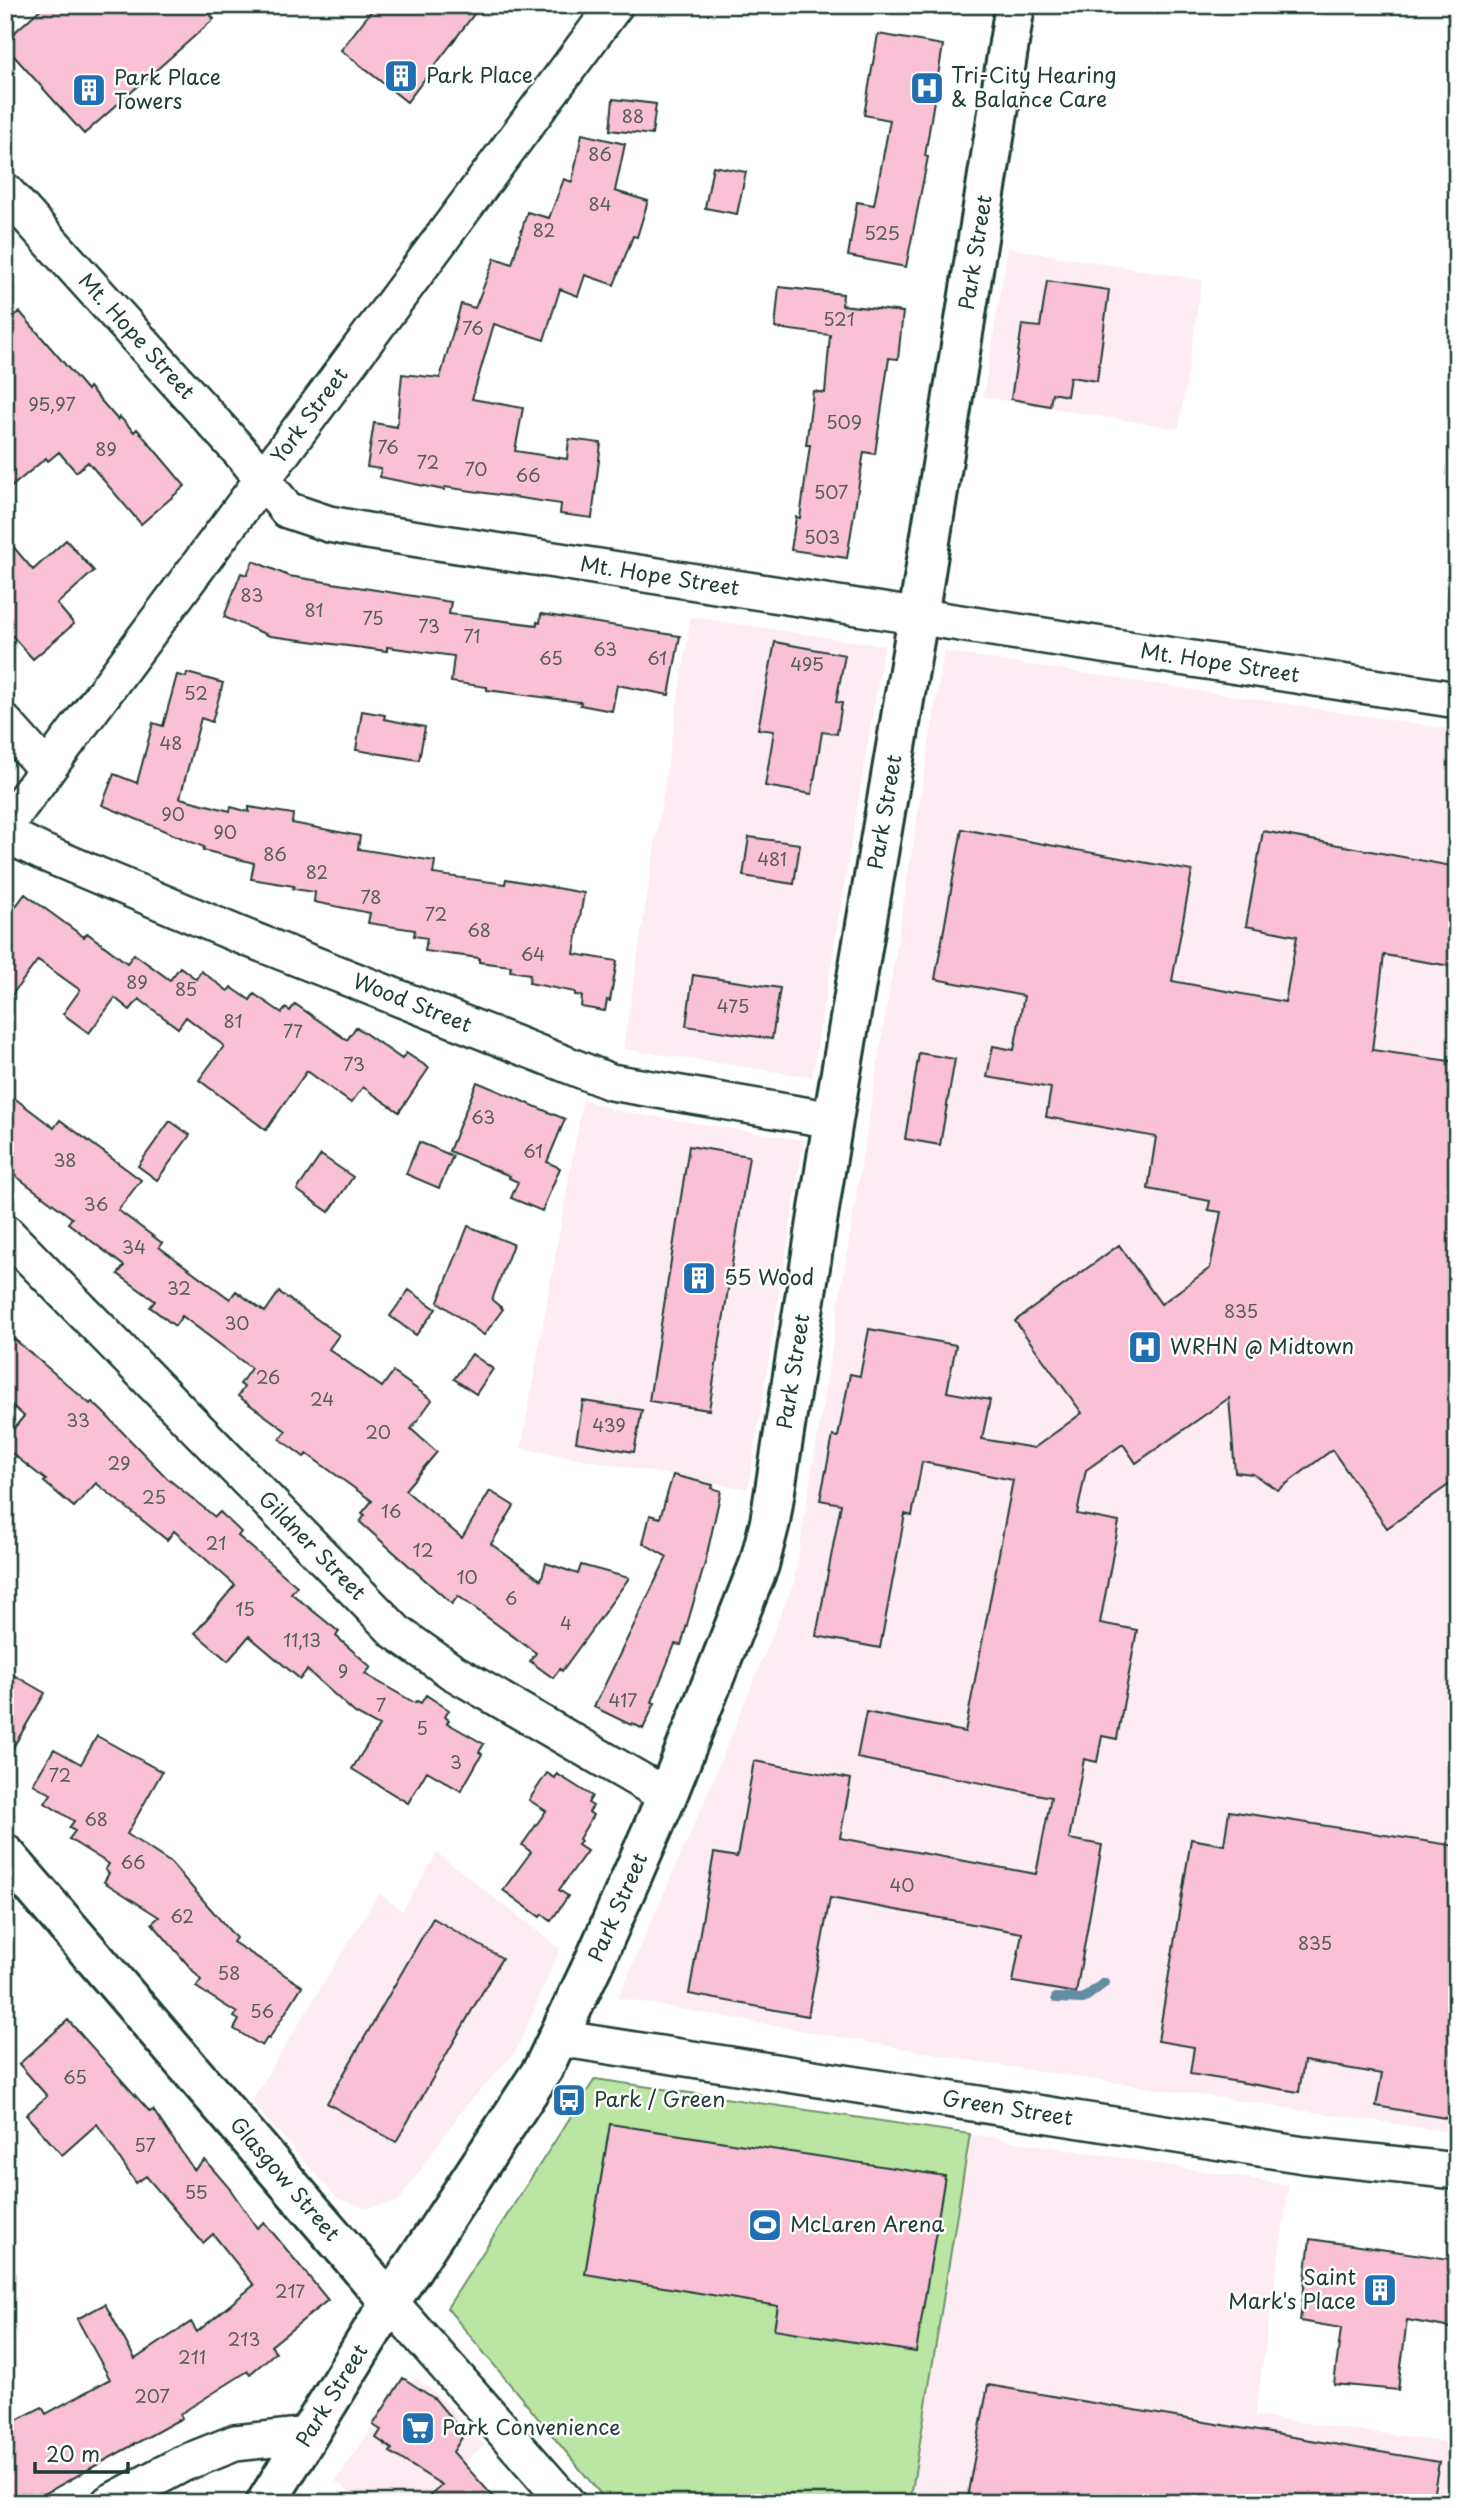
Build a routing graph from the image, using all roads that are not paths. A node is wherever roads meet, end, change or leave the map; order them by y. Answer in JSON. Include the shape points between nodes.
{"nodes":[{"id":1,"x":615,"y":5,"type":"edge"},
{"id":2,"x":1015,"y":5,"type":"edge"},
{"id":3,"x":5,"y":191,"type":"edge"},
{"id":4,"x":262,"y":477,"type":"junction"},
{"id":5,"x":918,"y":617,"type":"junction"},
{"id":6,"x":1457,"y":700,"type":"edge"},
{"id":7,"x":5,"y":723,"type":"edge"},
{"id":8,"x":46,"y":769,"type":"junction"},
{"id":9,"x":5,"y":826,"type":"edge"},
{"id":10,"x":5,"y":834,"type":"edge"},
{"id":11,"x":833,"y":1120,"type":"junction"},
{"id":12,"x":5,"y":1232,"type":"edge"},
{"id":13,"x":667,"y":1796,"type":"junction"},
{"id":14,"x":5,"y":1854,"type":"edge"},
{"id":15,"x":558,"y":2038,"type":"junction"},
{"id":16,"x":1457,"y":2171,"type":"edge"},
{"id":17,"x":390,"y":2302,"type":"junction"},
{"id":18,"x":309,"y":2435,"type":"junction"},
{"id":19,"x":109,"y":2503,"type":"edge"},
{"id":20,"x":267,"y":2503,"type":"edge"},
{"id":21,"x":567,"y":2503,"type":"edge"}],
"edges":[{"from":1,"to":4,"type":"street","name":"York Street"},
{"from":2,"to":5,"type":"street","name":"Park Street"},
{"from":3,"to":4,"type":"street","name":"Mt. Hope Street"},
{"from":4,"to":5,"type":"street","name":"Mt. Hope Street","via":[[287,510],[328,524]]},
{"from":4,"to":8,"type":"street","name":"York Street"},
{"from":5,"to":6,"type":"street","name":"Mt. Hope Street"},
{"from":5,"to":11,"type":"street","name":"Park Street"},
{"from":7,"to":8,"type":"street"},
{"from":8,"to":9,"type":"street","name":"York Street"},
{"from":10,"to":11,"type":"street","name":"Wood Street","via":[[237,934],[611,1082]]},
{"from":11,"to":13,"type":"street","name":"Park Street","via":[[770,1522],[759,1565]]},
{"from":12,"to":13,"type":"street","name":"Gildner Street","via":[[396,1632],[452,1671]]},
{"from":13,"to":15,"type":"street","name":"Park Street"},
{"from":14,"to":17,"type":"street","name":"Glasgow Street"},
{"from":15,"to":16,"type":"street","name":"Green Street","via":[[1304,2155]]},
{"from":15,"to":17,"type":"street","name":"Park Street","via":[[543,2069]]},
{"from":17,"to":18,"type":"street","name":"Park Street"},
{"from":17,"to":21,"type":"street","name":"Glasgow Street"},
{"from":18,"to":19,"type":"street","via":[[235,2443],[182,2463]]},
{"from":18,"to":20,"type":"street","name":"Park Street"}]}
